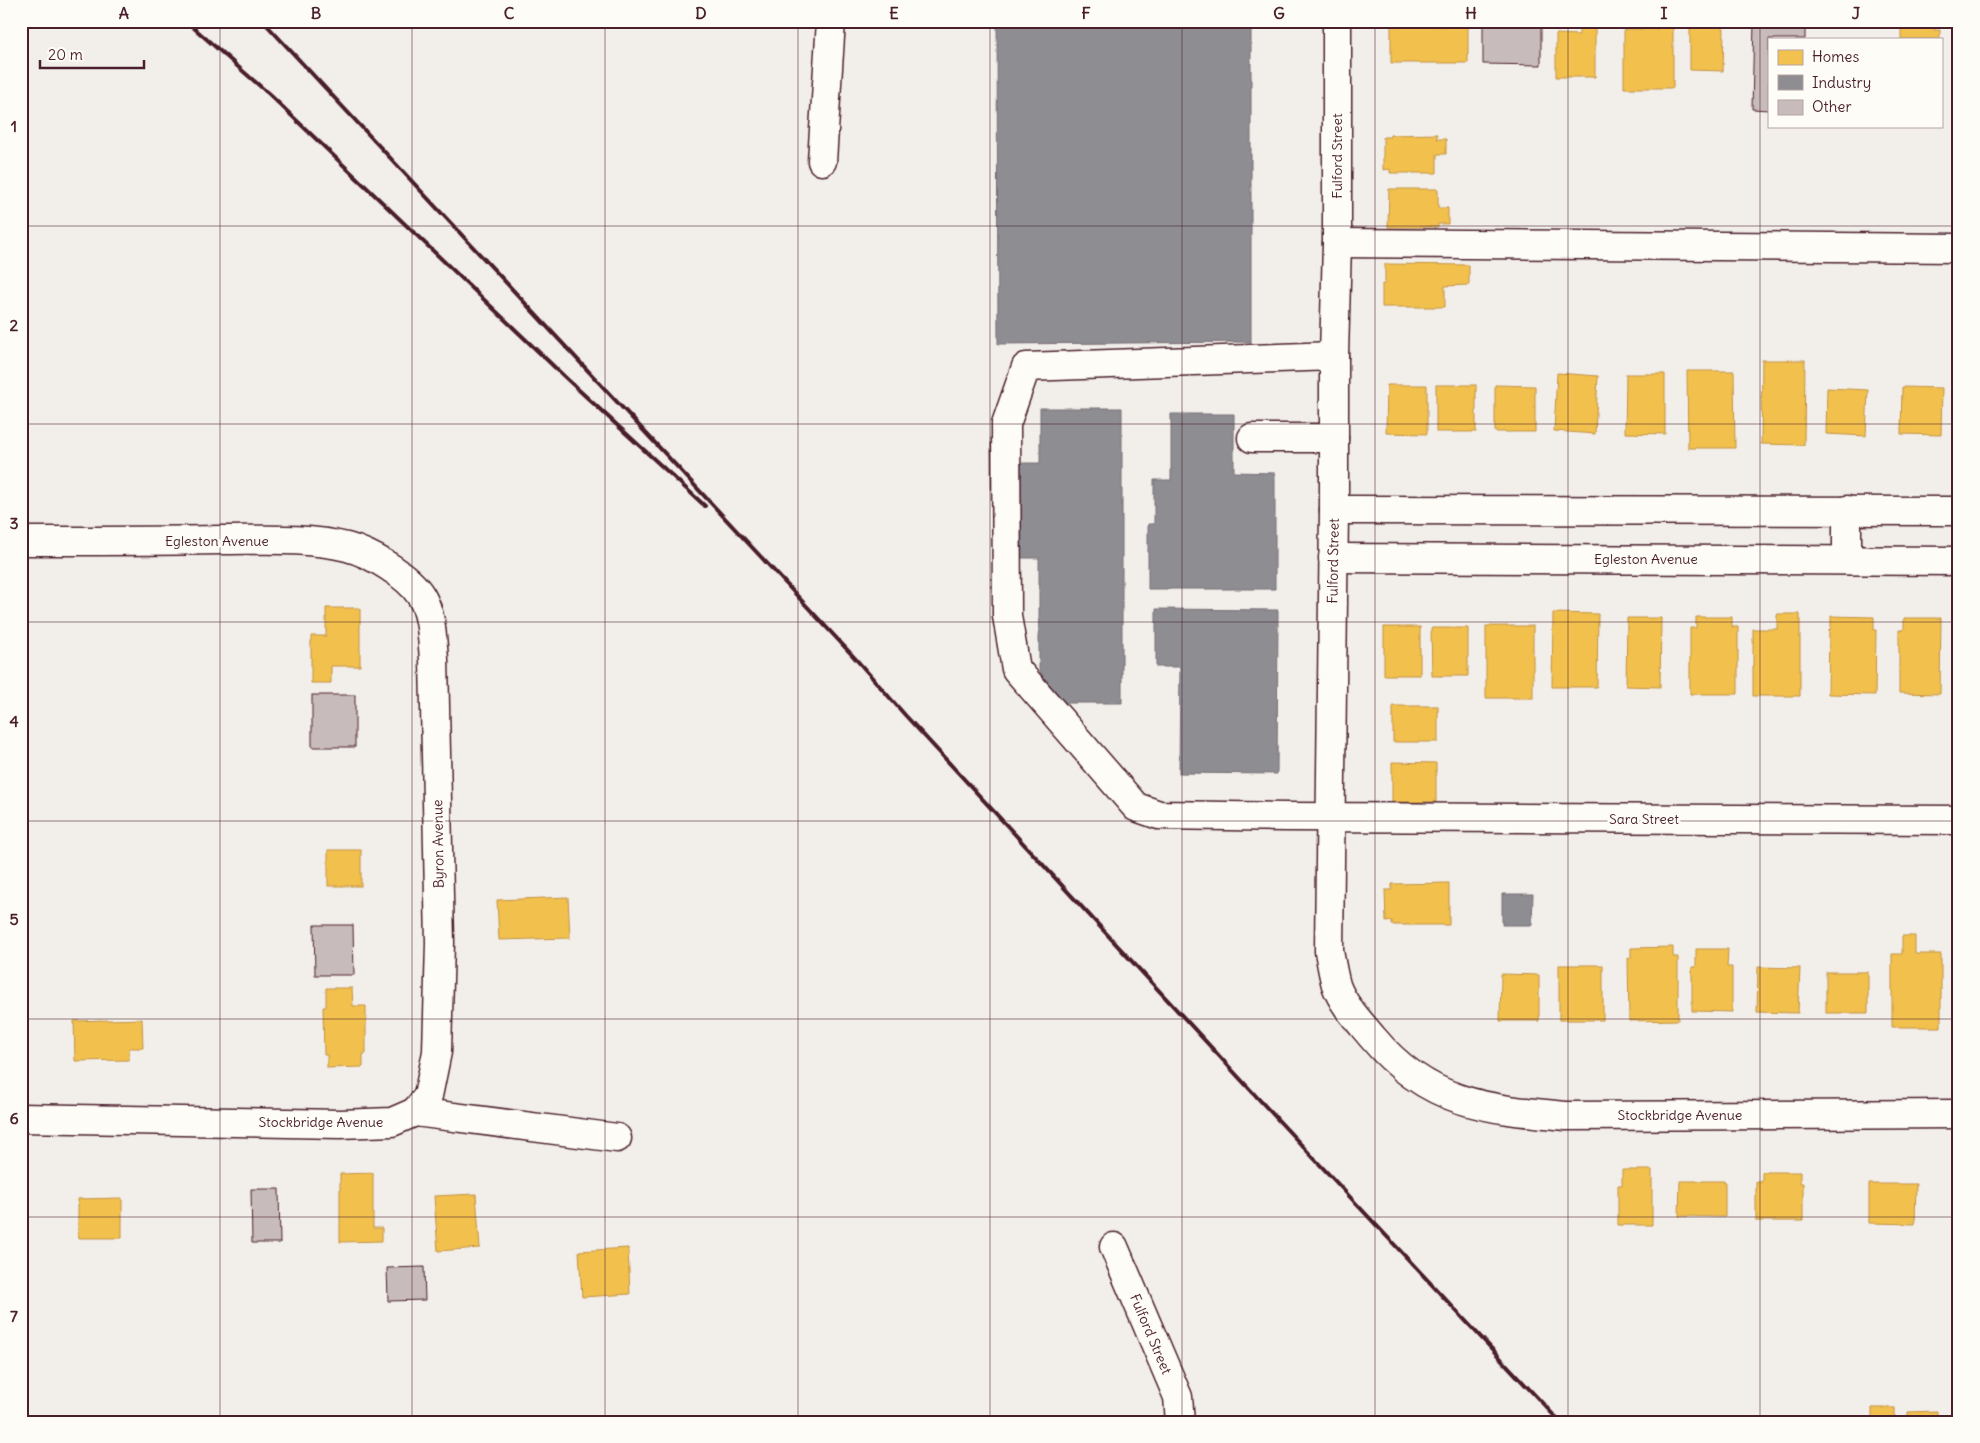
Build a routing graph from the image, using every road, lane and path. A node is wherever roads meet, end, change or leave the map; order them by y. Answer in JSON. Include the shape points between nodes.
{"nodes":[{"id":1,"x":831,"y":21,"type":"edge"},
{"id":2,"x":1337,"y":21,"type":"edge"},
{"id":3,"x":822,"y":161,"type":"dead end"},
{"id":4,"x":1337,"y":243,"type":"junction"},
{"id":5,"x":1959,"y":248,"type":"edge"},
{"id":6,"x":1334,"y":356,"type":"junction"},
{"id":7,"x":1252,"y":438,"type":"dead end"},
{"id":8,"x":1334,"y":438,"type":"junction"},
{"id":9,"x":1334,"y":510,"type":"junction"},
{"id":10,"x":1847,"y":510,"type":"junction"},
{"id":11,"x":1959,"y":511,"type":"edge"},
{"id":12,"x":21,"y":541,"type":"edge"},
{"id":13,"x":1333,"y":558,"type":"junction"},
{"id":14,"x":1847,"y":560,"type":"junction"},
{"id":15,"x":1959,"y":561,"type":"edge"},
{"id":16,"x":405,"y":578,"type":"joint"},
{"id":17,"x":1329,"y":818,"type":"junction"},
{"id":18,"x":1959,"y":820,"type":"edge"},
{"id":19,"x":1408,"y":1074,"type":"joint"},
{"id":20,"x":415,"y":1112,"type":"junction"},
{"id":21,"x":1959,"y":1114,"type":"edge"},
{"id":22,"x":21,"y":1118,"type":"edge"},
{"id":23,"x":617,"y":1138,"type":"dead end"},
{"id":24,"x":1114,"y":1247,"type":"dead end"},
{"id":25,"x":1180,"y":1422,"type":"edge"}],
"edges":[{"from":1,"to":3,"type":"street"},
{"from":2,"to":4,"type":"street","name":"Fulford Street"},
{"from":4,"to":5,"type":"street"},
{"from":4,"to":6,"type":"street","name":"Fulford Street"},
{"from":6,"to":8,"type":"street","name":"Fulford Street"},
{"from":6,"to":17,"type":"street","name":"Sara Street","via":[[1026,367],[1006,424],[1007,616],[1016,670],[1136,807],[1159,815]]},
{"from":7,"to":8,"type":"street"},
{"from":8,"to":9,"type":"street","name":"Fulford Street"},
{"from":9,"to":10,"type":"street"},
{"from":9,"to":13,"type":"street","name":"Fulford Street"},
{"from":10,"to":11,"type":"street"},
{"from":10,"to":14,"type":"street"},
{"from":12,"to":16,"type":"street","name":"Egleston Avenue","via":[[318,542],[366,553]]},
{"from":13,"to":14,"type":"street","name":"Egleston Avenue"},
{"from":13,"to":17,"type":"street","name":"Fulford Street"},
{"from":14,"to":15,"type":"street","name":"Egleston Avenue"},
{"from":16,"to":20,"type":"street","name":"Byron Avenue","via":[[421,596],[430,617],[434,658],[440,943],[437,1052],[428,1096]]},
{"from":17,"to":18,"type":"street","name":"Sara Street"},
{"from":17,"to":19,"type":"street","name":"Fulford Street","via":[[1329,951],[1337,986],[1350,1010],[1378,1045]]},
{"from":19,"to":21,"type":"street","name":"Stockbridge Avenue","via":[[1439,1092],[1474,1104],[1566,1116]]},
{"from":20,"to":22,"type":"street","name":"Stockbridge Avenue","via":[[392,1122],[372,1124]]},
{"from":20,"to":23,"type":"street"},
{"from":24,"to":25,"type":"street","name":"Fulford Street","via":[[1178,1397]]}]}
